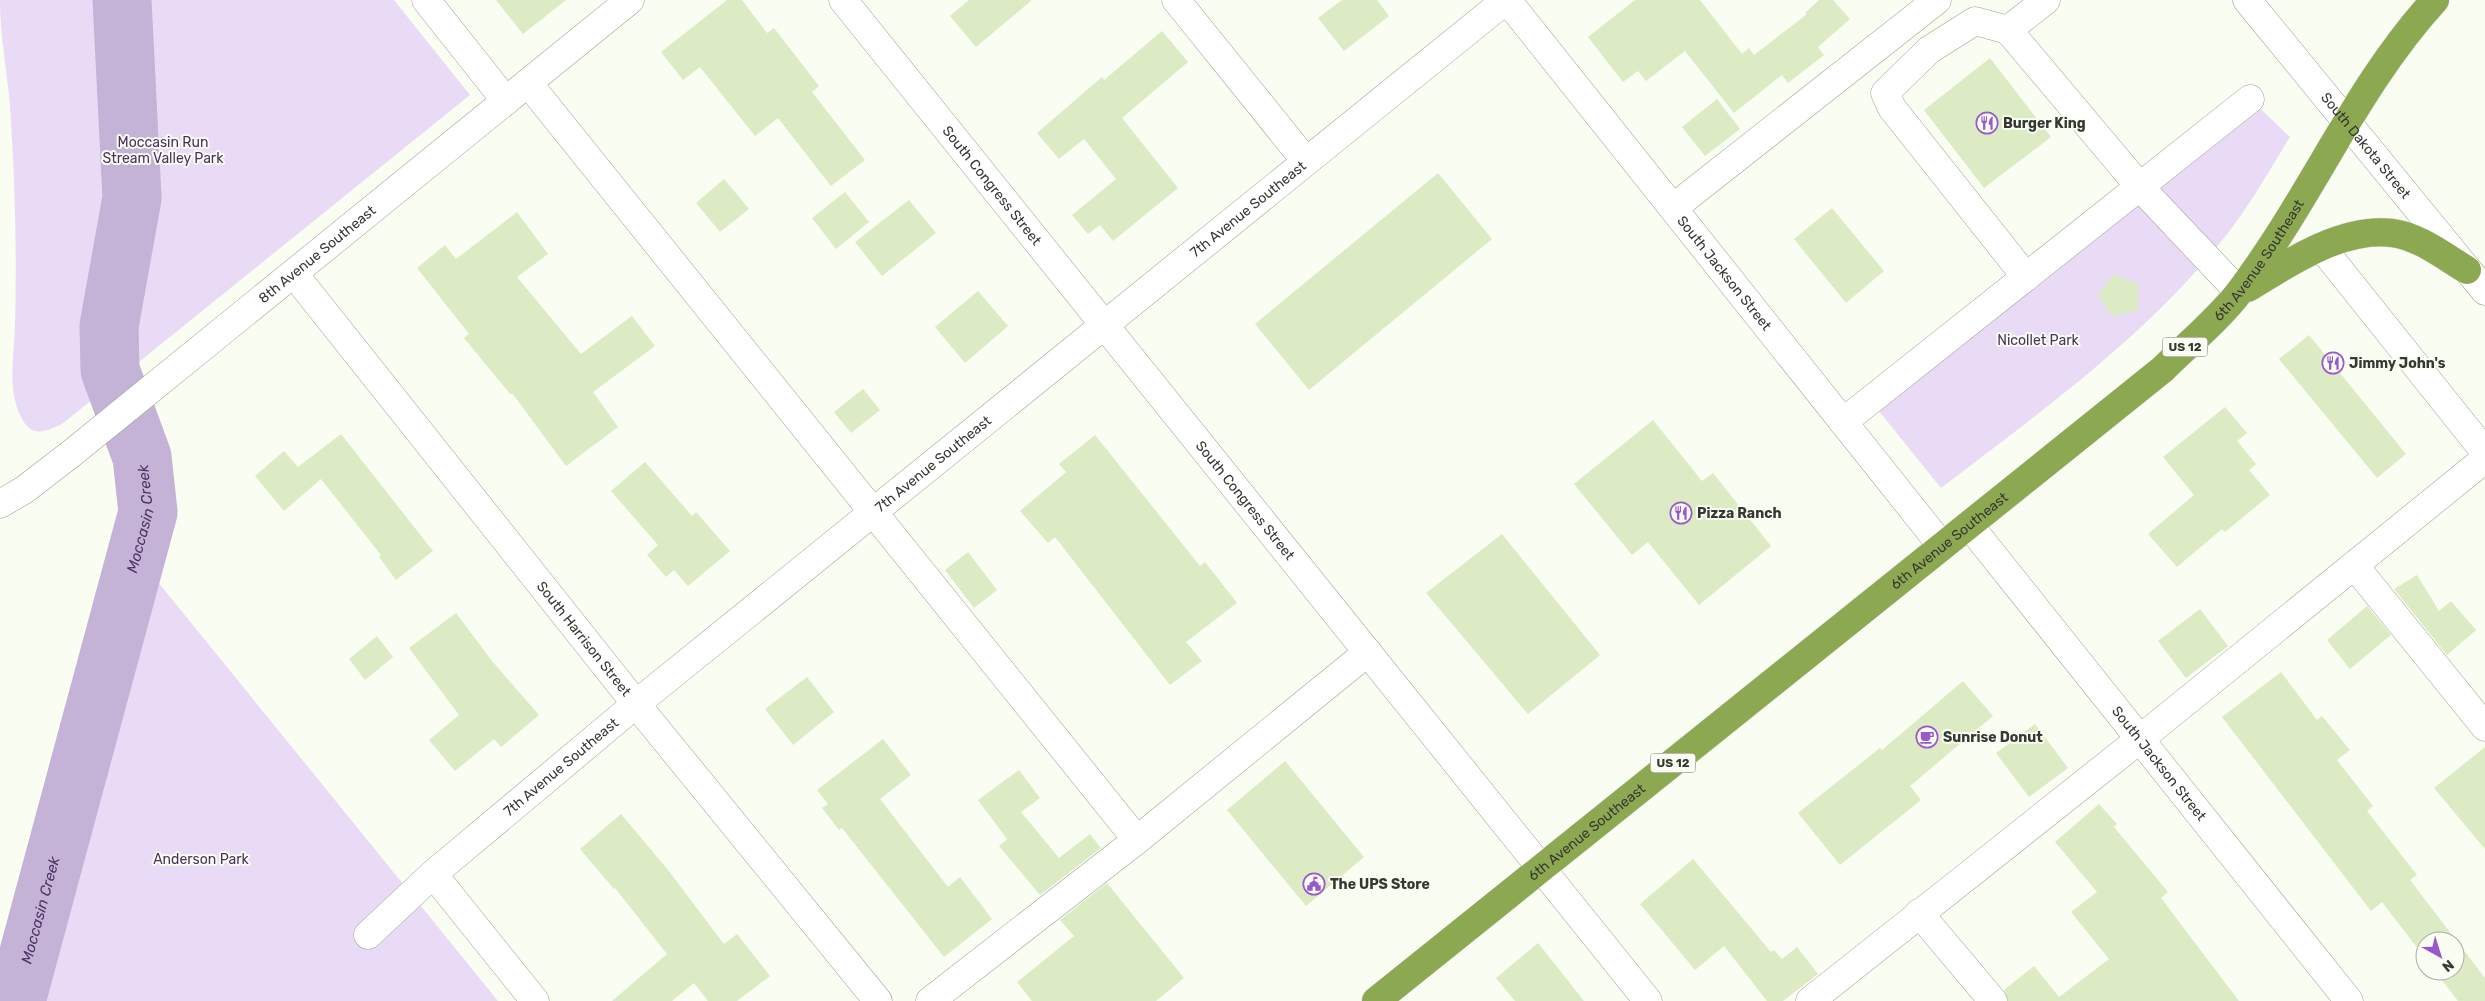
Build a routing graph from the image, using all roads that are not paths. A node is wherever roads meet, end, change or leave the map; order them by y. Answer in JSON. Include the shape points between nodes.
{"nodes":[{"id":1,"x":426,"y":0,"type":"edge"},
{"id":2,"x":630,"y":0,"type":"edge"},
{"id":3,"x":843,"y":0,"type":"edge"},
{"id":4,"x":1176,"y":0,"type":"edge"},
{"id":5,"x":1506,"y":0,"type":"edge"},
{"id":6,"x":1938,"y":0,"type":"edge"},
{"id":7,"x":2046,"y":0,"type":"edge"},
{"id":8,"x":2247,"y":0,"type":"edge"},
{"id":9,"x":2435,"y":0,"type":"edge"},
{"id":10,"x":2008,"y":30,"type":"junction"},
{"id":11,"x":528,"y":83,"type":"junction"},
{"id":12,"x":2250,"y":99,"type":"dead end"},
{"id":13,"x":506,"y":101,"type":"junction"},
{"id":14,"x":2347,"y":122,"type":"junction"},
{"id":15,"x":1305,"y":160,"type":"junction"},
{"id":16,"x":2140,"y":187,"type":"junction"},
{"id":17,"x":1673,"y":208,"type":"junction"},
{"id":18,"x":2322,"y":248,"type":"junction"},
{"id":19,"x":2467,"y":270,"type":"junction"},
{"id":20,"x":294,"y":274,"type":"junction"},
{"id":21,"x":2026,"y":277,"type":"junction"},
{"id":22,"x":2485,"y":291,"type":"edge"},
{"id":23,"x":2238,"y":294,"type":"junction"},
{"id":24,"x":1105,"y":323,"type":"junction"},
{"id":25,"x":1843,"y":422,"type":"junction"},
{"id":26,"x":2485,"y":452,"type":"edge"},
{"id":27,"x":2485,"y":459,"type":"edge"},
{"id":28,"x":0,"y":504,"type":"edge"},
{"id":29,"x":874,"y":511,"type":"junction"},
{"id":30,"x":1969,"y":525,"type":"junction"},
{"id":31,"x":1942,"y":546,"type":"junction"},
{"id":32,"x":2354,"y":565,"type":"junction"},
{"id":33,"x":1368,"y":652,"type":"junction"},
{"id":34,"x":636,"y":704,"type":"junction"},
{"id":35,"x":2485,"y":727,"type":"edge"},
{"id":36,"x":2140,"y":739,"type":"junction"},
{"id":37,"x":1137,"y":840,"type":"junction"},
{"id":38,"x":1541,"y":869,"type":"junction"},
{"id":39,"x":433,"y":874,"type":"junction"},
{"id":40,"x":1919,"y":913,"type":"junction"},
{"id":41,"x":368,"y":935,"type":"dead end"},
{"id":42,"x":535,"y":1001,"type":"edge"},
{"id":43,"x":878,"y":1001,"type":"edge"},
{"id":44,"x":930,"y":1001,"type":"edge"},
{"id":45,"x":1376,"y":1001,"type":"edge"},
{"id":46,"x":1648,"y":1001,"type":"edge"},
{"id":47,"x":1810,"y":1001,"type":"edge"},
{"id":48,"x":1992,"y":1001,"type":"edge"},
{"id":49,"x":2349,"y":1001,"type":"edge"}],
"edges":[{"from":1,"to":13,"type":"street"},
{"from":2,"to":11,"type":"street","name":"8th Avenue Southeast"},
{"from":3,"to":24,"type":"street","name":"South Congress Street"},
{"from":4,"to":15,"type":"street"},
{"from":5,"to":15,"type":"street","name":"7th Avenue Southeast"},
{"from":5,"to":17,"type":"street","name":"South Jackson Street"},
{"from":6,"to":17,"type":"street"},
{"from":7,"to":10,"type":"street"},
{"from":8,"to":14,"type":"street","name":"South Dakota Street"},
{"from":9,"to":14,"type":"highway","name":"6th Avenue Southeast","number":"US 12","via":[[2382,69]]},
{"from":10,"to":16,"type":"street"},
{"from":10,"to":21,"type":"street","via":[[1975,21],[1930,50],[1885,93],[1892,108]]},
{"from":11,"to":13,"type":"street","name":"8th Avenue Southeast"},
{"from":11,"to":29,"type":"street"},
{"from":12,"to":16,"type":"street"},
{"from":13,"to":20,"type":"street","name":"8th Avenue Southeast"},
{"from":14,"to":19,"type":"street","name":"South Dakota Street"},
{"from":14,"to":23,"type":"highway","name":"6th Avenue Southeast","number":"US 12","via":[[2283,230]]},
{"from":15,"to":24,"type":"street","name":"7th Avenue Southeast"},
{"from":16,"to":21,"type":"street"},
{"from":16,"to":23,"type":"street"},
{"from":17,"to":25,"type":"street","name":"South Jackson Street"},
{"from":18,"to":19,"type":"highway","via":[[2346,237],[2392,232],[2414,239]]},
{"from":18,"to":23,"type":"highway","via":[[2292,260]]},
{"from":18,"to":26,"type":"street"},
{"from":19,"to":22,"type":"street","name":"South Dakota Street"},
{"from":20,"to":28,"type":"street","name":"8th Avenue Southeast","via":[[72,453]]},
{"from":20,"to":34,"type":"street","name":"South Harrison Street"},
{"from":21,"to":25,"type":"street"},
{"from":23,"to":30,"type":"highway","name":"6th Avenue Southeast","number":"US 12","via":[[2163,370]]},
{"from":24,"to":29,"type":"street","name":"7th Avenue Southeast"},
{"from":24,"to":33,"type":"street","name":"South Congress Street"},
{"from":25,"to":31,"type":"street","name":"South Jackson Street"},
{"from":27,"to":32,"type":"street"},
{"from":29,"to":34,"type":"street","name":"7th Avenue Southeast"},
{"from":29,"to":37,"type":"street"},
{"from":30,"to":31,"type":"highway","name":"6th Avenue Southeast","number":"US 12"},
{"from":30,"to":36,"type":"street","name":"South Jackson Street"},
{"from":31,"to":38,"type":"highway","name":"6th Avenue Southeast","number":"US 12"},
{"from":32,"to":35,"type":"street"},
{"from":32,"to":36,"type":"street"},
{"from":33,"to":37,"type":"street"},
{"from":33,"to":38,"type":"street","name":"South Congress Street"},
{"from":34,"to":39,"type":"street","name":"7th Avenue Southeast"},
{"from":34,"to":43,"type":"street","name":"South Harrison Street"},
{"from":36,"to":40,"type":"street"},
{"from":36,"to":49,"type":"street","name":"South Jackson Street"},
{"from":37,"to":44,"type":"street"},
{"from":38,"to":45,"type":"highway","name":"6th Avenue Southeast","number":"US 12"},
{"from":38,"to":46,"type":"street","name":"South Congress Street"},
{"from":39,"to":41,"type":"street","name":"7th Avenue Southeast"},
{"from":39,"to":42,"type":"street"},
{"from":40,"to":47,"type":"street"},
{"from":40,"to":48,"type":"street"}]}
